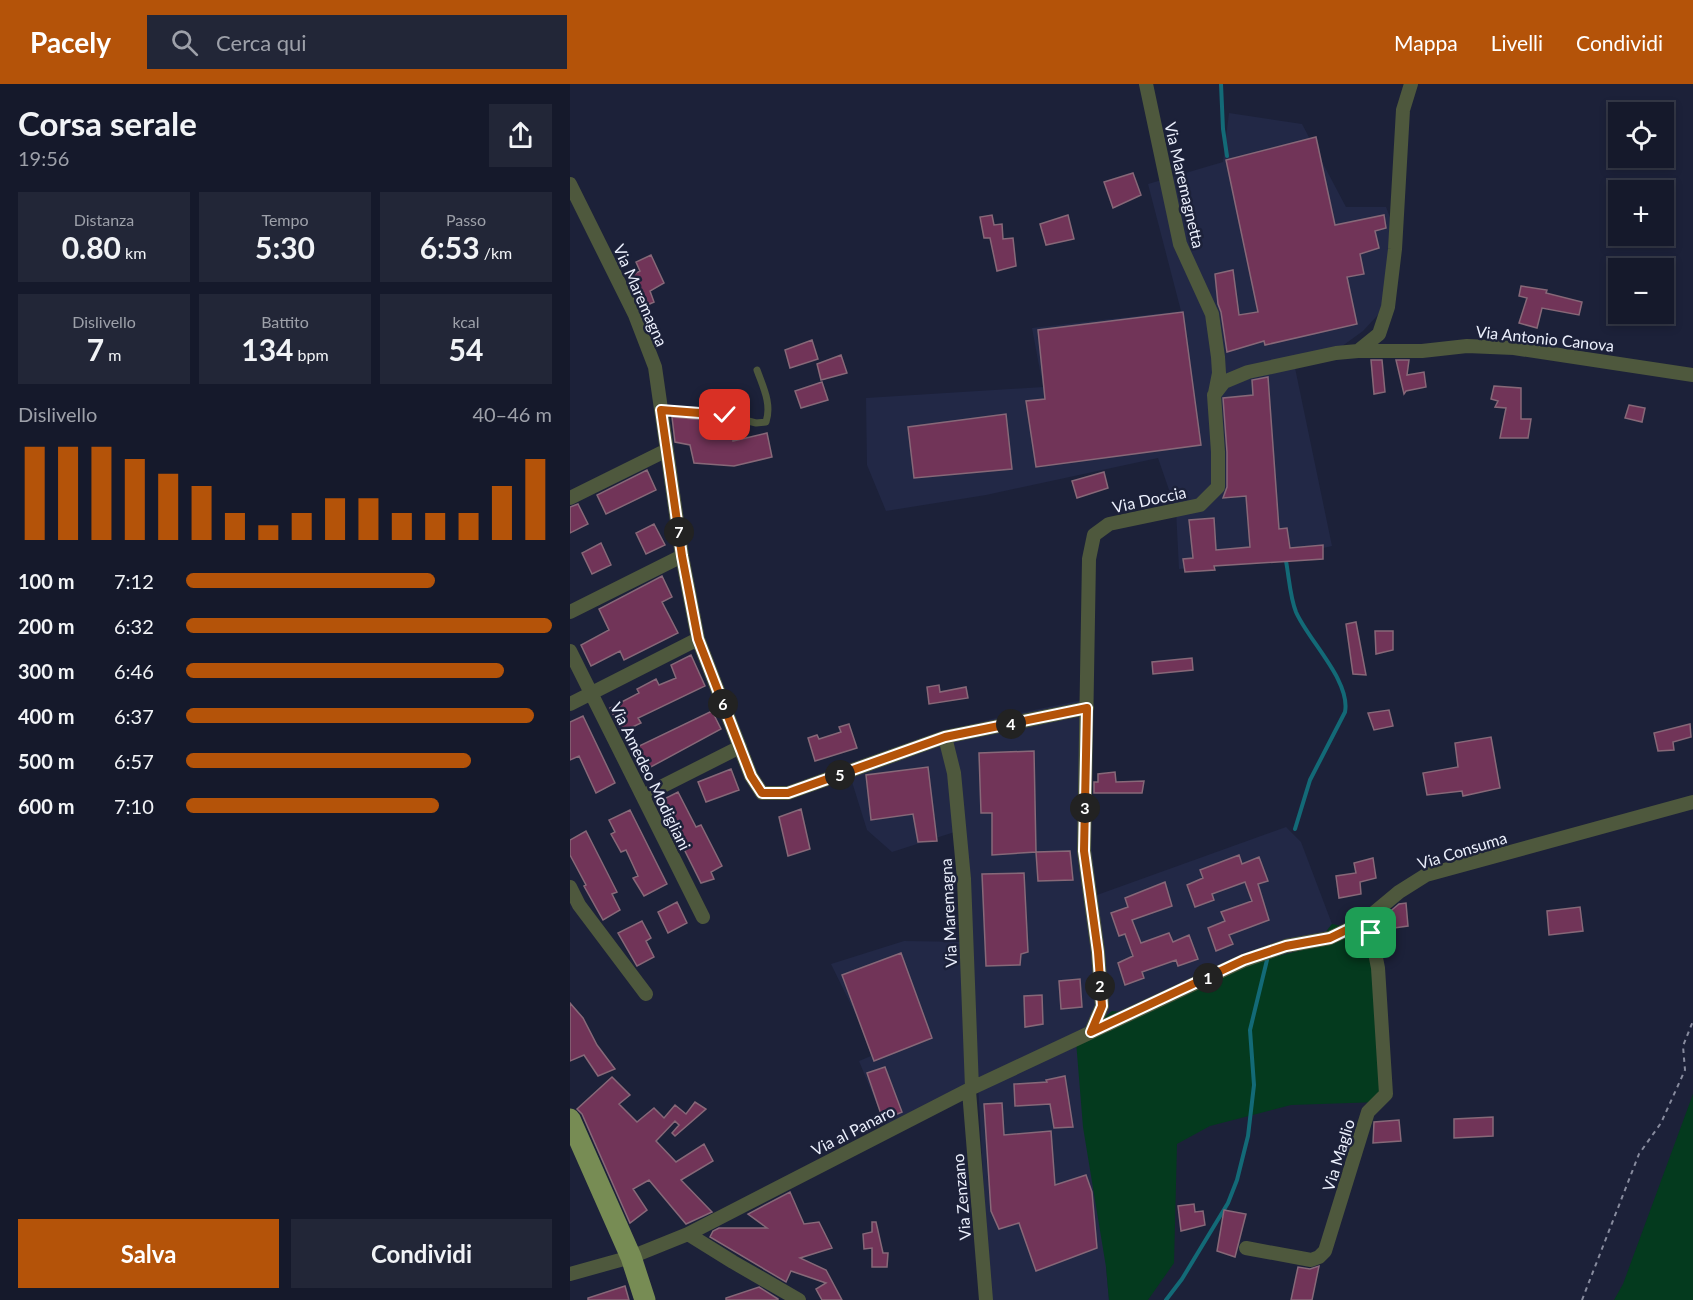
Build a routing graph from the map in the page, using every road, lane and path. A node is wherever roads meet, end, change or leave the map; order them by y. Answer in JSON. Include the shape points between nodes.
{"nodes":[{"id":1,"x":1146,"y":84,"type":"edge"},
{"id":2,"x":1411,"y":84,"type":"edge"},
{"id":3,"x":570,"y":184,"type":"edge"},
{"id":4,"x":1358,"y":351,"type":"junction"},
{"id":5,"x":756,"y":370,"type":"dead end"},
{"id":6,"x":1693,"y":375,"type":"edge"},
{"id":7,"x":1214,"y":395,"type":"junction"},
{"id":8,"x":661,"y":410,"type":"junction"},
{"id":9,"x":667,"y":450,"type":"junction"},
{"id":10,"x":570,"y":498,"type":"edge"},
{"id":11,"x":682,"y":556,"type":"junction"},
{"id":12,"x":570,"y":612,"type":"edge"},
{"id":13,"x":698,"y":639,"type":"junction"},
{"id":14,"x":570,"y":651,"type":"edge"},
{"id":15,"x":591,"y":692,"type":"junction"},
{"id":16,"x":570,"y":704,"type":"edge"},
{"id":17,"x":1087,"y":708,"type":"junction"},
{"id":18,"x":945,"y":737,"type":"junction"},
{"id":19,"x":740,"y":747,"type":"junction"},
{"id":20,"x":643,"y":796,"type":"junction"},
{"id":21,"x":1693,"y":802,"type":"edge"},
{"id":22,"x":570,"y":887,"type":"edge"},
{"id":23,"x":702,"y":917,"type":"dead end"},
{"id":24,"x":1363,"y":922,"type":"junction"},
{"id":25,"x":646,"y":994,"type":"dead end"},
{"id":26,"x":1693,"y":1021,"type":"edge"},
{"id":27,"x":1091,"y":1032,"type":"junction"},
{"id":28,"x":970,"y":1089,"type":"junction"},
{"id":29,"x":570,"y":1121,"type":"edge"},
{"id":30,"x":688,"y":1234,"type":"junction"},
{"id":31,"x":1246,"y":1248,"type":"dead end"},
{"id":32,"x":631,"y":1257,"type":"junction"},
{"id":33,"x":570,"y":1274,"type":"edge"},
{"id":34,"x":645,"y":1300,"type":"edge"},
{"id":35,"x":799,"y":1300,"type":"edge"},
{"id":36,"x":986,"y":1300,"type":"edge"},
{"id":37,"x":1582,"y":1300,"type":"edge"}],
"edges":[{"from":1,"to":7,"type":"street","name":"Via Maremagnetta","via":[[1180,244],[1212,314],[1219,373]]},
{"from":2,"to":4,"type":"street","via":[[1403,110],[1388,307],[1379,334]]},
{"from":3,"to":8,"type":"street","name":"Via Maremagna","via":[[635,315],[655,368]]},
{"from":4,"to":6,"type":"street","name":"Via Antonio Canova","via":[[1514,348]]},
{"from":4,"to":7,"type":"street","via":[[1248,372],[1224,382]]},
{"from":5,"to":8,"type":"lane","via":[[766,394],[766,422]]},
{"from":7,"to":17,"type":"street","name":"Via Doccia","via":[[1218,487],[1200,505],[1109,524],[1094,536],[1089,559]]},
{"from":8,"to":9,"type":"street","name":"Via Maremagna"},
{"from":9,"to":10,"type":"street"},
{"from":9,"to":11,"type":"street","name":"Via Maremagna"},
{"from":11,"to":12,"type":"street"},
{"from":11,"to":13,"type":"street","name":"Via Maremagna"},
{"from":13,"to":15,"type":"street"},
{"from":13,"to":19,"type":"street","name":"Via Maremagna"},
{"from":14,"to":15,"type":"street","name":"Via Amedeo Modigliani"},
{"from":15,"to":16,"type":"street"},
{"from":15,"to":20,"type":"street","name":"Via Amedeo Modigliani"},
{"from":17,"to":18,"type":"street","name":"Via Maremagna"},
{"from":17,"to":27,"type":"street","name":"Via Doccia","via":[[1084,851],[1102,1006]]},
{"from":18,"to":19,"type":"street","name":"Via Maremagna","via":[[788,793],[762,793]]},
{"from":18,"to":28,"type":"street","name":"Via Maremagna","via":[[954,773],[964,879]]},
{"from":19,"to":20,"type":"street"},
{"from":20,"to":23,"type":"street","name":"Via Amedeo Modigliani"},
{"from":21,"to":24,"type":"street","name":"Via Consuma","via":[[1426,875]]},
{"from":22,"to":25,"type":"street","via":[[579,905]]},
{"from":24,"to":27,"type":"street","name":"Via Consuma","via":[[1330,938],[1286,946],[1244,960]]},
{"from":24,"to":31,"type":"street","name":"Via Maglio","via":[[1371,933],[1378,968],[1386,1094],[1368,1112],[1325,1251],[1311,1260]]},
{"from":26,"to":37,"type":"path","via":[[1683,1046],[1685,1070],[1661,1123],[1639,1154]]},
{"from":27,"to":28,"type":"street","name":"Via al Panaro"},
{"from":28,"to":30,"type":"street","name":"Via al Panaro"},
{"from":28,"to":36,"type":"street","name":"Via Zenzano"},
{"from":29,"to":32,"type":"main road"},
{"from":30,"to":32,"type":"street","name":"Via al Panaro"},
{"from":30,"to":35,"type":"street"},
{"from":32,"to":33,"type":"street","name":"Via al Panaro"},
{"from":32,"to":34,"type":"main road"}]}
